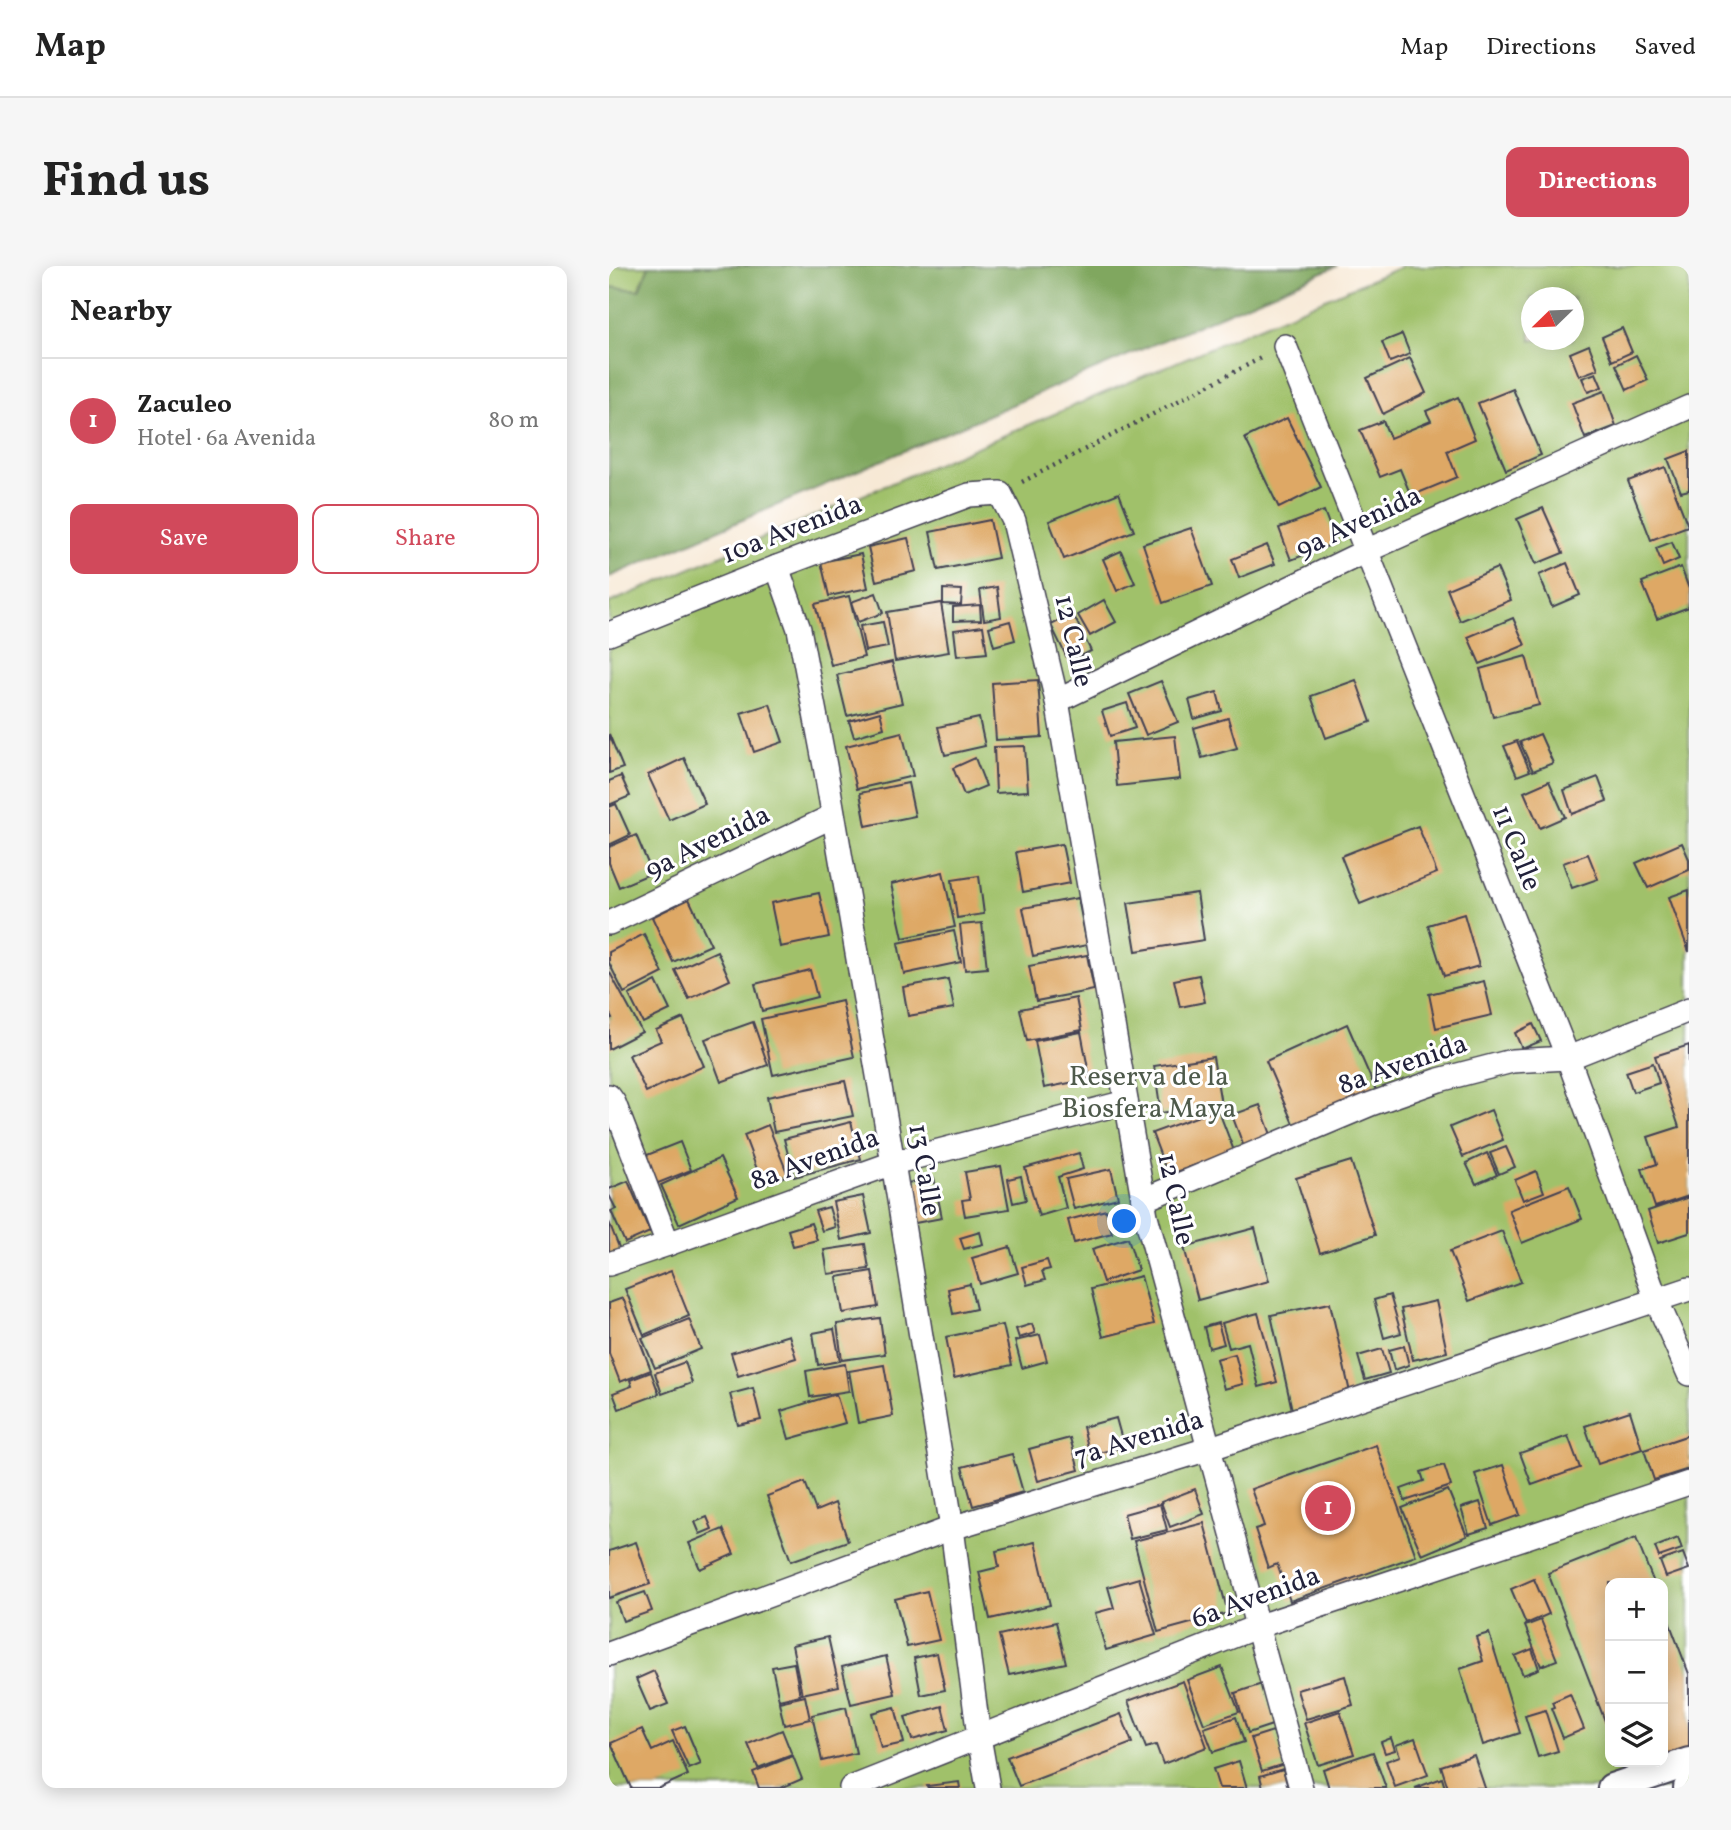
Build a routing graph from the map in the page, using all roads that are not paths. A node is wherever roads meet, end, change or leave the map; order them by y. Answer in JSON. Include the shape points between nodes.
{"nodes":[{"id":1,"x":1285,"y":346,"type":"road end"},
{"id":2,"x":1689,"y":407,"type":"edge"},
{"id":3,"x":1000,"y":494,"type":"joint"},
{"id":4,"x":1366,"y":551,"type":"junction"},
{"id":5,"x":777,"y":566,"type":"junction"},
{"id":6,"x":609,"y":634,"type":"edge"},
{"id":7,"x":1057,"y":701,"type":"junction"},
{"id":8,"x":833,"y":816,"type":"junction"},
{"id":9,"x":609,"y":923,"type":"edge"},
{"id":10,"x":1689,"y":1010,"type":"edge"},
{"id":11,"x":1567,"y":1058,"type":"junction"},
{"id":12,"x":609,"y":1096,"type":"edge"},
{"id":13,"x":1126,"y":1102,"type":"junction"},
{"id":14,"x":893,"y":1163,"type":"junction"},
{"id":15,"x":1143,"y":1200,"type":"junction"},
{"id":16,"x":668,"y":1244,"type":"junction"},
{"id":17,"x":609,"y":1264,"type":"edge"},
{"id":18,"x":1689,"y":1289,"type":"edge"},
{"id":19,"x":1656,"y":1299,"type":"junction"},
{"id":20,"x":1689,"y":1374,"type":"edge"},
{"id":21,"x":1208,"y":1448,"type":"junction"},
{"id":22,"x":1689,"y":1483,"type":"edge"},
{"id":23,"x":952,"y":1528,"type":"junction"},
{"id":24,"x":1256,"y":1627,"type":"junction"},
{"id":25,"x":609,"y":1654,"type":"edge"},
{"id":26,"x":979,"y":1737,"type":"junction"},
{"id":27,"x":1689,"y":1762,"type":"edge"},
{"id":28,"x":851,"y":1788,"type":"edge"},
{"id":29,"x":988,"y":1788,"type":"edge"},
{"id":30,"x":1301,"y":1788,"type":"edge"},
{"id":31,"x":1613,"y":1788,"type":"edge"}],
"edges":[{"from":1,"to":4,"type":"street","name":"11 Calle"},
{"from":2,"to":4,"type":"street","name":"9a Avenida"},
{"from":3,"to":5,"type":"street","name":"10a Avenida","via":[[969,495]]},
{"from":3,"to":7,"type":"street","name":"12 Calle","via":[[1014,521]]},
{"from":4,"to":7,"type":"street","name":"9a Avenida"},
{"from":4,"to":11,"type":"street","name":"11 Calle"},
{"from":5,"to":6,"type":"street","name":"10a Avenida"},
{"from":5,"to":8,"type":"street","name":"13 Calle","via":[[799,629]]},
{"from":7,"to":13,"type":"street","name":"12 Calle"},
{"from":8,"to":9,"type":"street","name":"9a Avenida"},
{"from":8,"to":14,"type":"street","name":"13 Calle"},
{"from":10,"to":11,"type":"street","name":"8a Avenida"},
{"from":11,"to":15,"type":"street","name":"8a Avenida","via":[[1512,1060],[1439,1080]]},
{"from":11,"to":19,"type":"street","name":"11 Calle"},
{"from":12,"to":16,"type":"street"},
{"from":13,"to":14,"type":"street","name":"8a Avenida"},
{"from":13,"to":15,"type":"street","name":"12 Calle"},
{"from":14,"to":16,"type":"street","name":"8a Avenida"},
{"from":14,"to":23,"type":"street","name":"13 Calle"},
{"from":15,"to":21,"type":"street","name":"12 Calle"},
{"from":16,"to":17,"type":"street","name":"8a Avenida"},
{"from":18,"to":19,"type":"street","name":"7a Avenida"},
{"from":19,"to":20,"type":"street","name":"11 Calle"},
{"from":19,"to":21,"type":"street","name":"7a Avenida"},
{"from":21,"to":23,"type":"street","name":"7a Avenida"},
{"from":21,"to":24,"type":"street","name":"12 Calle"},
{"from":22,"to":24,"type":"street","name":"6a Avenida"},
{"from":23,"to":25,"type":"street","name":"7a Avenida"},
{"from":23,"to":26,"type":"street","name":"13 Calle"},
{"from":24,"to":26,"type":"street","name":"6a Avenida"},
{"from":24,"to":30,"type":"street","name":"12 Calle"},
{"from":26,"to":28,"type":"street","name":"6a Avenida"},
{"from":26,"to":29,"type":"street","name":"13 Calle"},
{"from":27,"to":31,"type":"street"}]}
